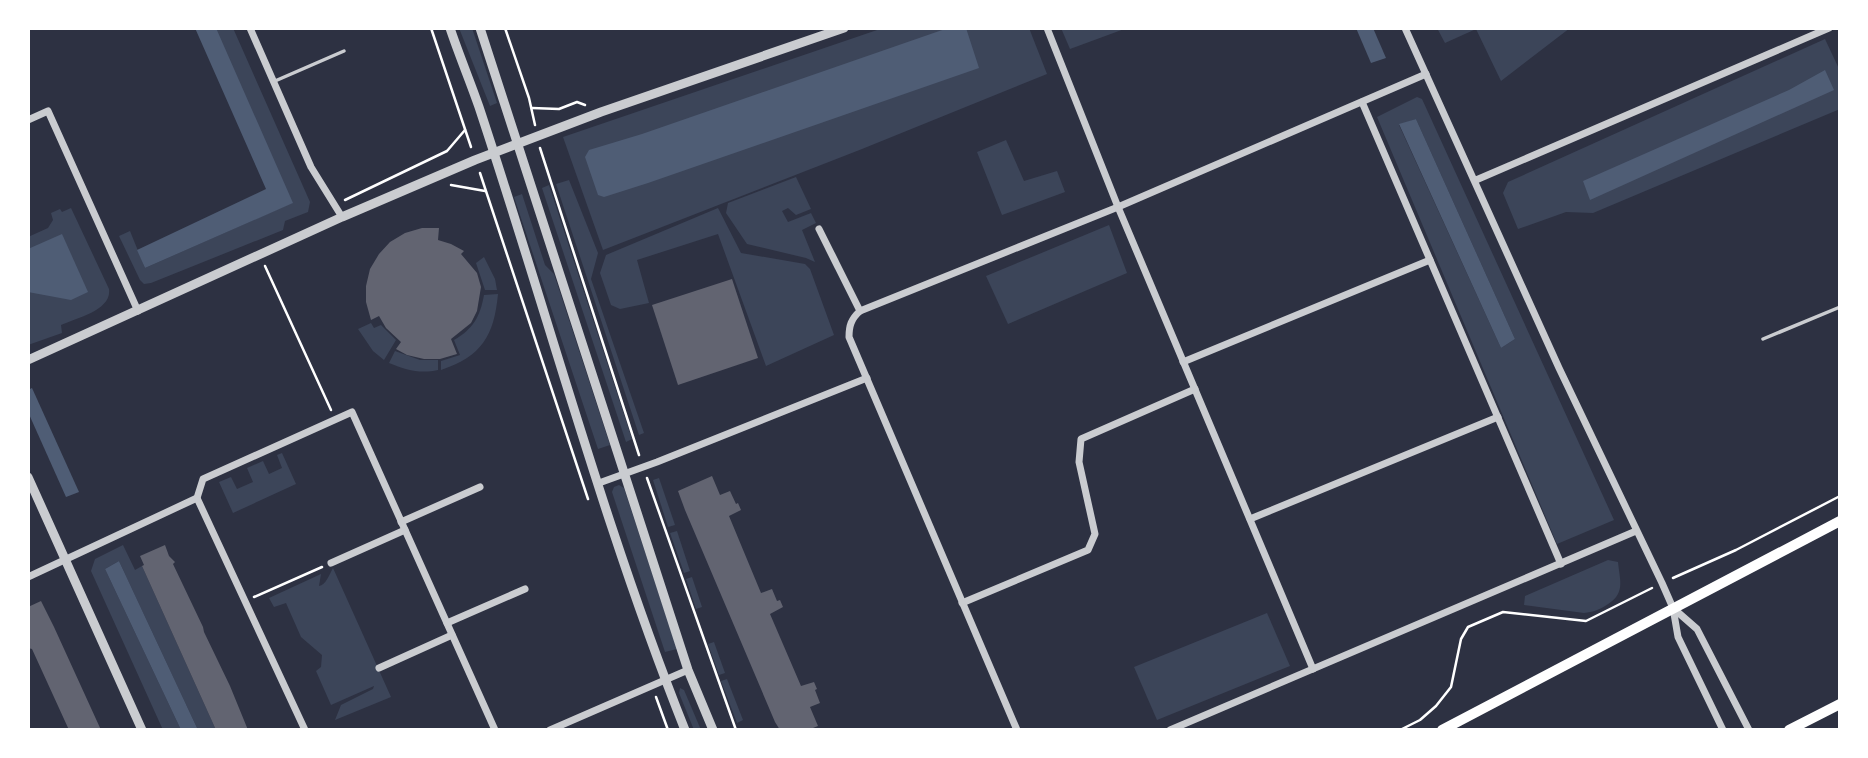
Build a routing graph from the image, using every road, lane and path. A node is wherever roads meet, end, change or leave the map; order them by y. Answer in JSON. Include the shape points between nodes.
{"nodes":[{"id":1,"x":250,"y":28,"type":"edge"},
{"id":2,"x":431,"y":28,"type":"edge"},
{"id":3,"x":450,"y":28,"type":"edge"},
{"id":4,"x":480,"y":28,"type":"edge"},
{"id":5,"x":505,"y":28,"type":"edge"},
{"id":6,"x":844,"y":28,"type":"edge"},
{"id":7,"x":1047,"y":28,"type":"edge"},
{"id":8,"x":1405,"y":28,"type":"edge"},
{"id":9,"x":1829,"y":28,"type":"edge"},
{"id":10,"x":344,"y":51,"type":"dead end"},
{"id":11,"x":1426,"y":74,"type":"junction"},
{"id":12,"x":273,"y":81,"type":"junction"},
{"id":13,"x":1362,"y":102,"type":"junction"},
{"id":14,"x":532,"y":108,"type":"junction"},
{"id":15,"x":601,"y":112,"type":"junction"},
{"id":16,"x":28,"y":120,"type":"edge"},
{"id":17,"x":465,"y":130,"type":"junction"},
{"id":18,"x":537,"y":136,"type":"junction"},
{"id":19,"x":517,"y":144,"type":"junction"},
{"id":20,"x":493,"y":153,"type":"junction"},
{"id":21,"x":475,"y":160,"type":"junction"},
{"id":22,"x":428,"y":180,"type":"junction"},
{"id":23,"x":1475,"y":180,"type":"junction"},
{"id":24,"x":485,"y":191,"type":"junction"},
{"id":25,"x":334,"y":206,"type":"junction"},
{"id":26,"x":1118,"y":207,"type":"junction"},
{"id":27,"x":342,"y":217,"type":"junction"},
{"id":28,"x":820,"y":229,"type":"dead end"},
{"id":29,"x":261,"y":256,"type":"junction"},
{"id":30,"x":1430,"y":260,"type":"junction"},
{"id":31,"x":1840,"y":307,"type":"edge"},
{"id":32,"x":138,"y":311,"type":"junction"},
{"id":33,"x":860,"y":311,"type":"junction"},
{"id":34,"x":1763,"y":339,"type":"dead end"},
{"id":35,"x":28,"y":360,"type":"edge"},
{"id":36,"x":1183,"y":362,"type":"junction"},
{"id":37,"x":867,"y":378,"type":"junction"},
{"id":38,"x":1195,"y":389,"type":"junction"},
{"id":39,"x":1498,"y":417,"type":"junction"},
{"id":40,"x":335,"y":419,"type":"junction"},
{"id":41,"x":642,"y":466,"type":"junction"},
{"id":42,"x":625,"y":473,"type":"junction"},
{"id":43,"x":28,"y":477,"type":"edge"},
{"id":44,"x":599,"y":483,"type":"junction"},
{"id":45,"x":480,"y":487,"type":"dead end"},
{"id":46,"x":1840,"y":496,"type":"edge"},
{"id":47,"x":197,"y":498,"type":"junction"},
{"id":48,"x":588,"y":500,"type":"dead end"},
{"id":49,"x":1250,"y":519,"type":"junction"},
{"id":50,"x":1840,"y":521,"type":"edge"},
{"id":51,"x":401,"y":522,"type":"junction"},
{"id":52,"x":405,"y":530,"type":"junction"},
{"id":53,"x":1636,"y":531,"type":"junction"},
{"id":54,"x":65,"y":560,"type":"junction"},
{"id":55,"x":331,"y":563,"type":"joint"},
{"id":56,"x":1561,"y":564,"type":"junction"},
{"id":57,"x":28,"y":577,"type":"edge"},
{"id":58,"x":1662,"y":583,"type":"junction"},
{"id":59,"x":525,"y":589,"type":"dead end"},
{"id":60,"x":245,"y":602,"type":"junction"},
{"id":61,"x":962,"y":603,"type":"junction"},
{"id":62,"x":1673,"y":608,"type":"junction"},
{"id":63,"x":447,"y":623,"type":"junction"},
{"id":64,"x":452,"y":635,"type":"junction"},
{"id":65,"x":379,"y":668,"type":"dead end"},
{"id":66,"x":1313,"y":668,"type":"junction"},
{"id":67,"x":688,"y":670,"type":"junction"},
{"id":68,"x":665,"y":680,"type":"junction"},
{"id":69,"x":652,"y":685,"type":"junction"},
{"id":70,"x":1840,"y":704,"type":"edge"},
{"id":71,"x":142,"y":730,"type":"edge"},
{"id":72,"x":304,"y":730,"type":"edge"},
{"id":73,"x":495,"y":730,"type":"edge"},
{"id":74,"x":550,"y":730,"type":"edge"},
{"id":75,"x":668,"y":730,"type":"edge"},
{"id":76,"x":685,"y":730,"type":"edge"},
{"id":77,"x":713,"y":730,"type":"edge"},
{"id":78,"x":736,"y":730,"type":"edge"},
{"id":79,"x":1017,"y":730,"type":"edge"},
{"id":80,"x":1170,"y":730,"type":"edge"},
{"id":81,"x":1400,"y":730,"type":"edge"},
{"id":82,"x":1442,"y":730,"type":"edge"},
{"id":83,"x":1723,"y":730,"type":"edge"},
{"id":84,"x":1749,"y":730,"type":"edge"},
{"id":85,"x":1789,"y":730,"type":"edge"}],
"edges":[{"from":1,"to":12,"type":"street"},
{"from":2,"to":17,"type":"path"},
{"from":3,"to":20,"type":"street"},
{"from":4,"to":19,"type":"street"},
{"from":5,"to":14,"type":"path"},
{"from":6,"to":15,"type":"street"},
{"from":7,"to":26,"type":"street"},
{"from":8,"to":11,"type":"street"},
{"from":9,"to":23,"type":"street"},
{"from":10,"to":12,"type":"lane"},
{"from":11,"to":13,"type":"street"},
{"from":11,"to":23,"type":"street"},
{"from":12,"to":25,"type":"street","via":[[311,167]]},
{"from":13,"to":26,"type":"street"},
{"from":13,"to":30,"type":"street"},
{"from":14,"to":15,"type":"path","via":[[559,109],[577,102]]},
{"from":14,"to":18,"type":"path"},
{"from":15,"to":18,"type":"street"},
{"from":16,"to":32,"type":"street","via":[[48,111]]},
{"from":17,"to":21,"type":"path"},
{"from":17,"to":25,"type":"path","via":[[447,150]]},
{"from":18,"to":19,"type":"street"},
{"from":18,"to":41,"type":"path"},
{"from":19,"to":20,"type":"street"},
{"from":19,"to":42,"type":"street"},
{"from":20,"to":21,"type":"street"},
{"from":20,"to":44,"type":"street"},
{"from":21,"to":22,"type":"street"},
{"from":21,"to":24,"type":"path"},
{"from":22,"to":24,"type":"path"},
{"from":22,"to":27,"type":"street"},
{"from":23,"to":53,"type":"street"},
{"from":24,"to":48,"type":"path"},
{"from":25,"to":27,"type":"street"},
{"from":26,"to":33,"type":"street"},
{"from":26,"to":36,"type":"street"},
{"from":27,"to":29,"type":"street"},
{"from":28,"to":33,"type":"street"},
{"from":29,"to":32,"type":"street"},
{"from":29,"to":40,"type":"path"},
{"from":30,"to":36,"type":"street"},
{"from":30,"to":39,"type":"street"},
{"from":31,"to":34,"type":"lane"},
{"from":32,"to":35,"type":"street"},
{"from":33,"to":37,"type":"street","via":[[853,317],[849,337]]},
{"from":36,"to":38,"type":"street"},
{"from":37,"to":41,"type":"street"},
{"from":37,"to":61,"type":"street"},
{"from":38,"to":49,"type":"street"},
{"from":38,"to":61,"type":"street","via":[[1081,439],[1079,462],[1096,534],[1087,550]]},
{"from":39,"to":49,"type":"street"},
{"from":39,"to":56,"type":"street"},
{"from":40,"to":47,"type":"street","via":[[204,480]]},
{"from":40,"to":51,"type":"street","via":[[352,412]]},
{"from":41,"to":42,"type":"street"},
{"from":41,"to":78,"type":"path"},
{"from":42,"to":44,"type":"street"},
{"from":42,"to":67,"type":"street"},
{"from":43,"to":54,"type":"street"},
{"from":44,"to":68,"type":"street"},
{"from":45,"to":51,"type":"street"},
{"from":46,"to":58,"type":"path"},
{"from":47,"to":54,"type":"street"},
{"from":47,"to":60,"type":"street"},
{"from":49,"to":66,"type":"street"},
{"from":50,"to":62,"type":"main road"},
{"from":51,"to":52,"type":"street"},
{"from":52,"to":55,"type":"street"},
{"from":52,"to":63,"type":"street"},
{"from":53,"to":56,"type":"street"},
{"from":53,"to":58,"type":"street"},
{"from":54,"to":57,"type":"street"},
{"from":54,"to":71,"type":"street"},
{"from":55,"to":60,"type":"path"},
{"from":56,"to":66,"type":"street"},
{"from":58,"to":62,"type":"street"},
{"from":58,"to":81,"type":"path","via":[[1586,621],[1503,612],[1468,627],[1451,687],[1420,720]]},
{"from":59,"to":63,"type":"street"},
{"from":60,"to":72,"type":"street"},
{"from":61,"to":79,"type":"street"},
{"from":62,"to":82,"type":"main road"},
{"from":62,"to":83,"type":"street","via":[[1678,637]]},
{"from":62,"to":84,"type":"street","via":[[1697,629]]},
{"from":63,"to":64,"type":"street"},
{"from":64,"to":65,"type":"street"},
{"from":64,"to":73,"type":"street"},
{"from":66,"to":80,"type":"street"},
{"from":67,"to":68,"type":"street"},
{"from":67,"to":77,"type":"street"},
{"from":68,"to":69,"type":"street"},
{"from":68,"to":76,"type":"street"},
{"from":69,"to":74,"type":"street"},
{"from":69,"to":75,"type":"path"},
{"from":70,"to":85,"type":"main road"}]}
